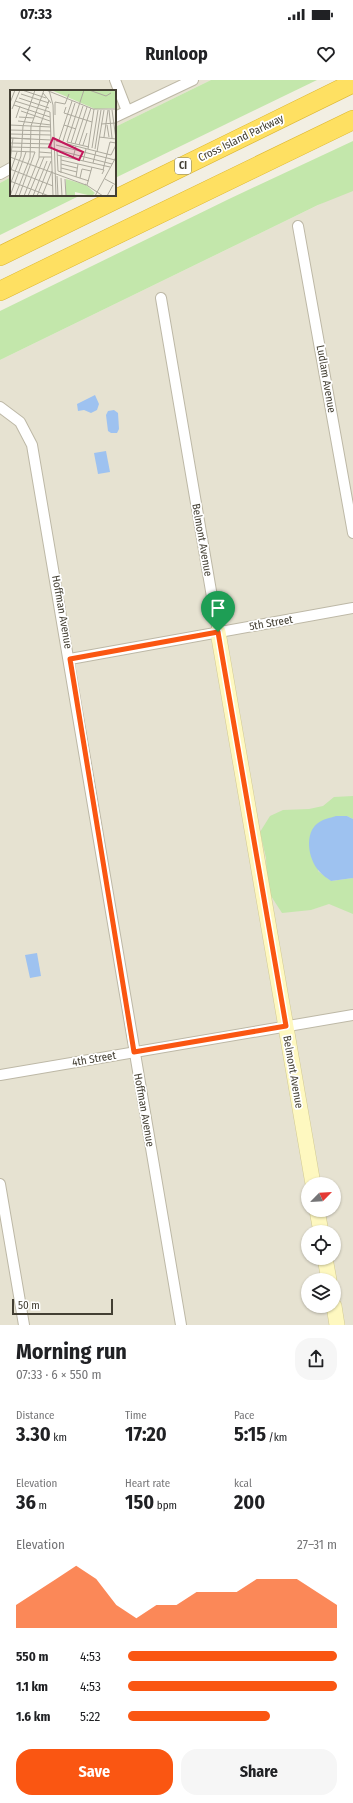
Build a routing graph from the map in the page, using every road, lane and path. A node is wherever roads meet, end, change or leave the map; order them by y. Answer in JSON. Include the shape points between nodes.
{"nodes":[{"id":1,"x":115,"y":80,"type":"edge"},
{"id":2,"x":193,"y":80,"type":"edge"},
{"id":3,"x":349,"y":80,"type":"edge"},
{"id":4,"x":353,"y":83,"type":"edge"},
{"id":5,"x":324,"y":97,"type":"junction"},
{"id":6,"x":128,"y":111,"type":"junction"},
{"id":7,"x":116,"y":117,"type":"edge"},
{"id":8,"x":353,"y":121,"type":"edge"},
{"id":9,"x":10,"y":169,"type":"edge"},
{"id":10,"x":0,"y":174,"type":"edge"},
{"id":11,"x":298,"y":226,"type":"dead end"},
{"id":12,"x":0,"y":256,"type":"edge"},
{"id":13,"x":0,"y":291,"type":"edge"},
{"id":14,"x":161,"y":298,"type":"dead end"},
{"id":15,"x":0,"y":407,"type":"edge"},
{"id":16,"x":353,"y":533,"type":"edge"},
{"id":17,"x":353,"y":608,"type":"edge"},
{"id":18,"x":218,"y":632,"type":"junction"},
{"id":19,"x":70,"y":659,"type":"junction"},
{"id":20,"x":353,"y":1015,"type":"edge"},
{"id":21,"x":286,"y":1026,"type":"junction"},
{"id":22,"x":134,"y":1052,"type":"junction"},
{"id":23,"x":0,"y":1075,"type":"edge"},
{"id":24,"x":312,"y":1177,"type":"edge"},
{"id":25,"x":1,"y":1191,"type":"edge"},
{"id":26,"x":335,"y":1313,"type":"edge"},
{"id":27,"x":24,"y":1325,"type":"edge"},
{"id":28,"x":181,"y":1325,"type":"edge"},
{"id":29,"x":337,"y":1325,"type":"edge"}],
"edges":[{"from":1,"to":6,"type":"street"},
{"from":2,"to":6,"type":"street"},
{"from":3,"to":5,"type":"highway"},
{"from":4,"to":5,"type":"highway","name":"Cross Island Parkway","number":"CI"},
{"from":5,"to":12,"type":"highway","name":"Cross Island Parkway","number":"CI"},
{"from":6,"to":7,"type":"street"},
{"from":8,"to":13,"type":"highway"},
{"from":9,"to":10,"type":"street"},
{"from":11,"to":16,"type":"street","name":"Ludlam Avenue"},
{"from":14,"to":18,"type":"street","name":"Belmont Avenue"},
{"from":15,"to":19,"type":"street","name":"Hoffman Avenue","via":[[20,422],[32,445]]},
{"from":17,"to":18,"type":"street","name":"5th Street"},
{"from":18,"to":19,"type":"street","name":"5th Street"},
{"from":18,"to":21,"type":"street","name":"Belmont Avenue"},
{"from":19,"to":22,"type":"street","name":"Hoffman Avenue"},
{"from":20,"to":21,"type":"street","name":"4th Street"},
{"from":21,"to":22,"type":"street","name":"4th Street"},
{"from":21,"to":24,"type":"street","name":"Belmont Avenue"},
{"from":22,"to":23,"type":"street","name":"4th Street"},
{"from":22,"to":28,"type":"street","name":"Hoffman Avenue"},
{"from":25,"to":27,"type":"street"},
{"from":26,"to":29,"type":"street"}]}
